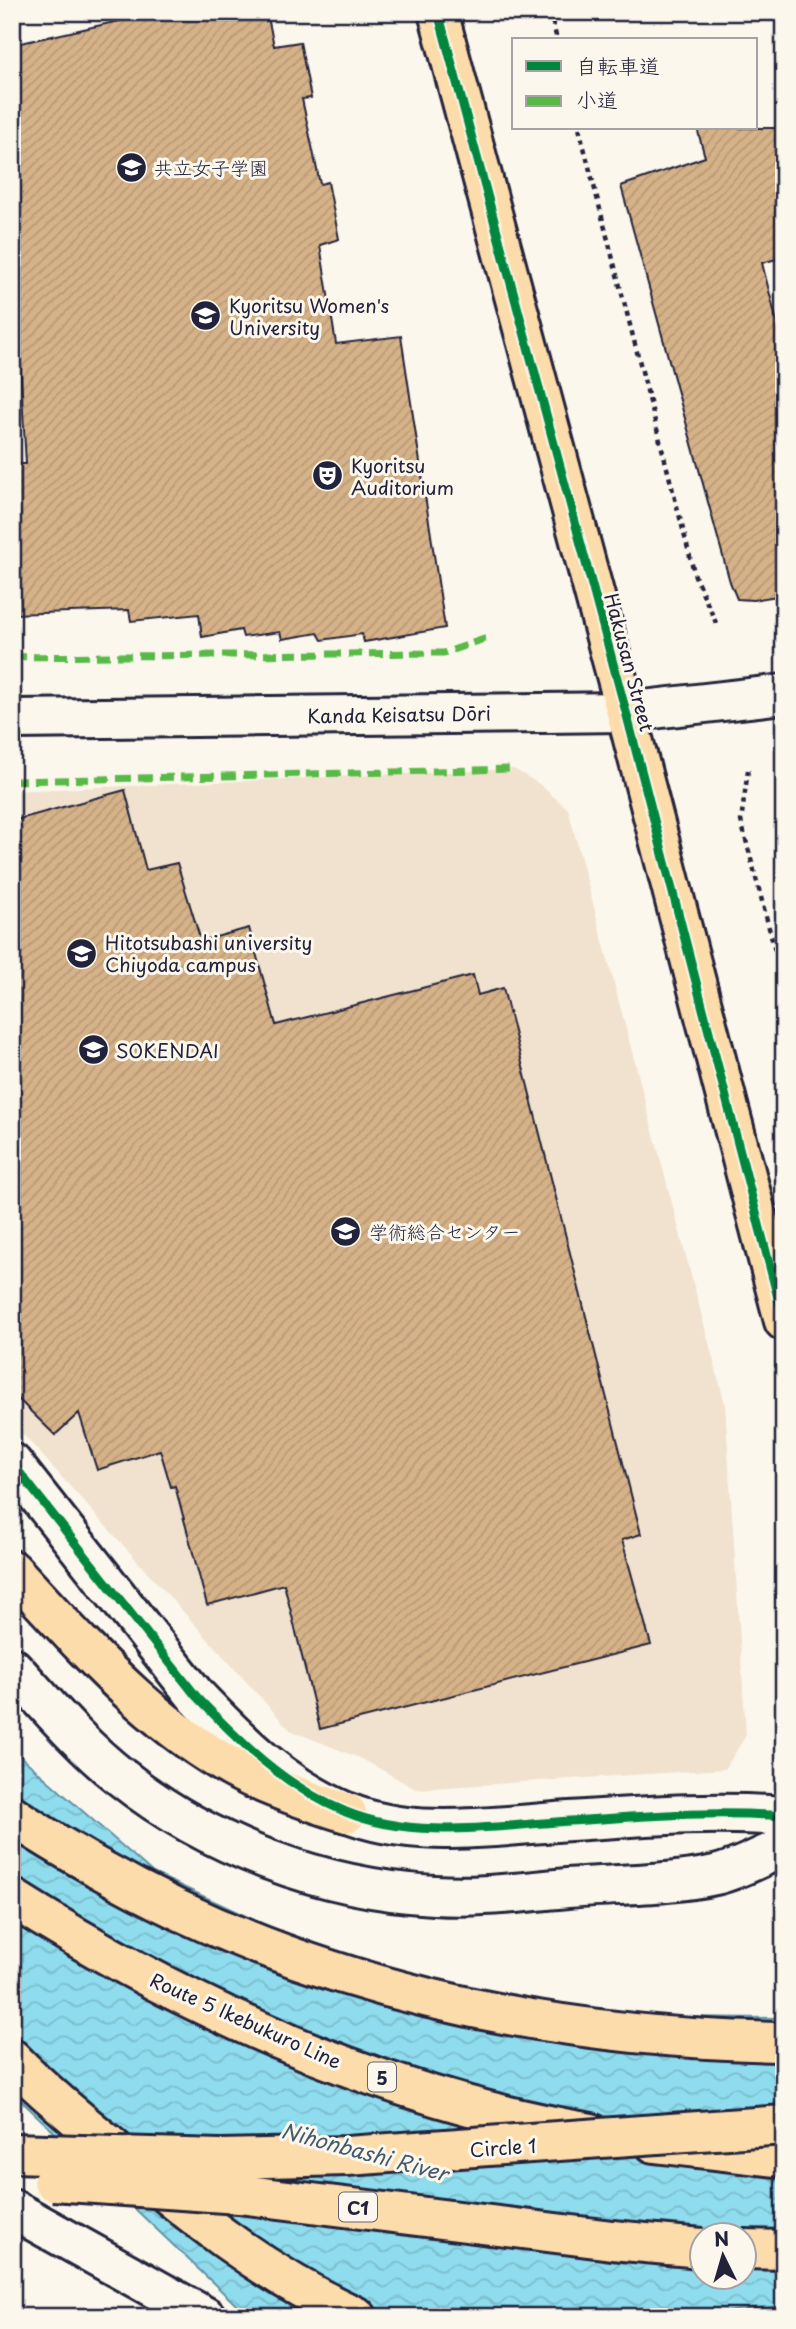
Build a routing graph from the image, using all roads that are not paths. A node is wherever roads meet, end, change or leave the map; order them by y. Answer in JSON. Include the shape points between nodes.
{"nodes":[{"id":1,"x":438,"y":12,"type":"edge"},
{"id":2,"x":784,"y":694,"type":"edge"},
{"id":3,"x":626,"y":712,"type":"junction"},
{"id":4,"x":12,"y":719,"type":"edge"},
{"id":5,"x":784,"y":1321,"type":"edge"},
{"id":6,"x":12,"y":1463,"type":"edge"},
{"id":7,"x":12,"y":1570,"type":"edge"},
{"id":8,"x":12,"y":1667,"type":"edge"},
{"id":9,"x":347,"y":1813,"type":"junction"},
{"id":10,"x":12,"y":1815,"type":"edge"},
{"id":11,"x":784,"y":1816,"type":"edge"},
{"id":12,"x":784,"y":1847,"type":"edge"},
{"id":13,"x":12,"y":1898,"type":"edge"},
{"id":14,"x":784,"y":2042,"type":"edge"},
{"id":15,"x":12,"y":2059,"type":"edge"},
{"id":16,"x":784,"y":2125,"type":"edge"},
{"id":17,"x":12,"y":2153,"type":"edge"},
{"id":18,"x":784,"y":2158,"type":"edge"},
{"id":19,"x":12,"y":2178,"type":"edge"},
{"id":20,"x":12,"y":2209,"type":"edge"},
{"id":21,"x":688,"y":2247,"type":"edge"},
{"id":22,"x":758,"y":2249,"type":"edge"},
{"id":23,"x":784,"y":2250,"type":"edge"},
{"id":24,"x":206,"y":2317,"type":"edge"},
{"id":25,"x":357,"y":2317,"type":"edge"}],
"edges":[{"from":1,"to":3,"type":"main road","name":"Hakusan Street"},
{"from":2,"to":3,"type":"street","name":"Kanda Keisatsu Dōri"},
{"from":3,"to":4,"type":"street","name":"Kanda Keisatsu Dōri"},
{"from":3,"to":5,"type":"main road","name":"Hakusan Street"},
{"from":6,"to":9,"type":"street","via":[[195,1696],[258,1758],[290,1782]]},
{"from":7,"to":9,"type":"main road","via":[[157,1716],[250,1776]]},
{"from":8,"to":12,"type":"street","via":[[120,1777],[174,1814],[236,1846],[368,1889],[436,1896],[706,1877]]},
{"from":9,"to":11,"type":"street","via":[[396,1824],[466,1829],[702,1812]]},
{"from":10,"to":14,"type":"main road","via":[[143,1894],[230,1936],[392,1990],[503,2014],[641,2034]]},
{"from":13,"to":18,"type":"main road","name":"Route 5 Ikebukuro Line","number":"5","bridge":true,"via":[[202,2004],[369,2073],[465,2105],[559,2127],[656,2144]]},
{"from":15,"to":25,"type":"main road","bridge":true,"via":[[185,2211],[251,2259]]},
{"from":16,"to":17,"type":"main road","name":"Circle 1","bridge":true,"via":[[347,2156],[220,2159]]},
{"from":19,"to":21,"type":"main road","number":"C1","bridge":true,"via":[[239,2194]]},
{"from":20,"to":24,"type":"street"},
{"from":22,"to":23,"type":"main road"}]}
